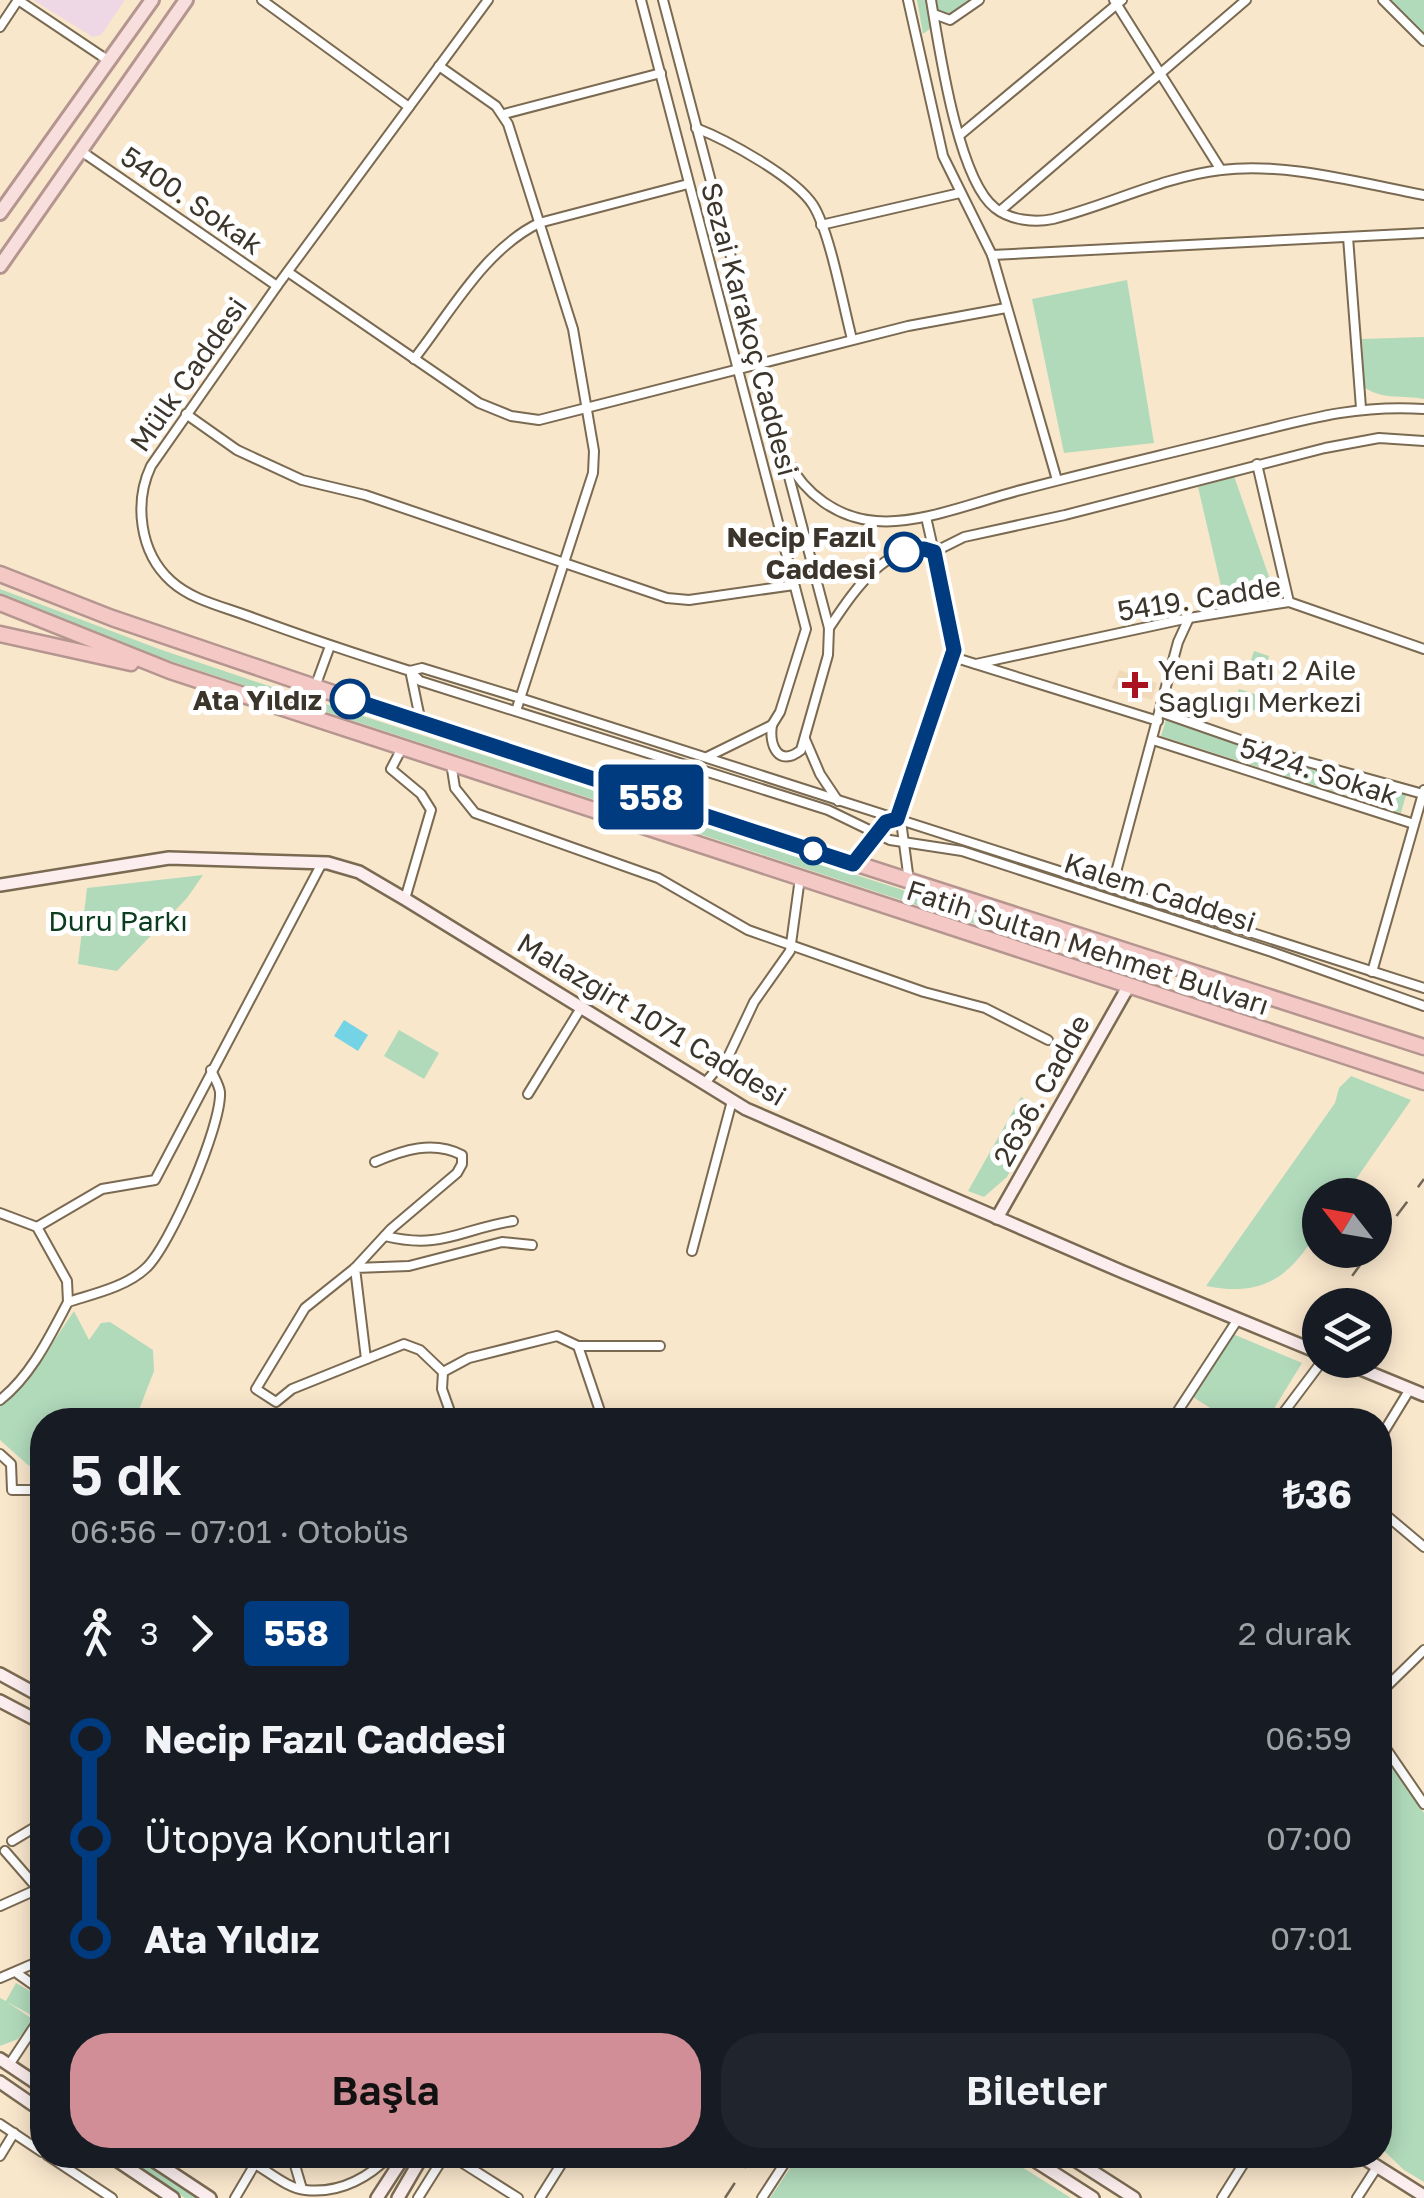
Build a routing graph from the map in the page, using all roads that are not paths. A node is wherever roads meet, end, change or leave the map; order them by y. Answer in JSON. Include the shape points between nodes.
{"nodes":[{"id":1,"x":18,"y":0,"type":"edge"},
{"id":2,"x":152,"y":0,"type":"edge"},
{"id":3,"x":186,"y":0,"type":"edge"},
{"id":4,"x":262,"y":0,"type":"edge"},
{"id":5,"x":488,"y":0,"type":"edge"},
{"id":6,"x":641,"y":0,"type":"edge"},
{"id":7,"x":664,"y":0,"type":"edge"},
{"id":8,"x":908,"y":0,"type":"edge"},
{"id":9,"x":931,"y":0,"type":"edge"},
{"id":10,"x":980,"y":0,"type":"edge"},
{"id":11,"x":1246,"y":0,"type":"edge"},
{"id":12,"x":1382,"y":0,"type":"edge"},
{"id":13,"x":1117,"y":2,"type":"edge"},
{"id":14,"x":934,"y":14,"type":"junction"},
{"id":15,"x":0,"y":27,"type":"edge"},
{"id":16,"x":1424,"y":41,"type":"edge"},
{"id":17,"x":109,"y":61,"type":"junction"},
{"id":18,"x":439,"y":66,"type":"junction"},
{"id":19,"x":1159,"y":72,"type":"junction"},
{"id":20,"x":661,"y":73,"type":"junction"},
{"id":21,"x":409,"y":107,"type":"junction"},
{"id":22,"x":504,"y":114,"type":"junction"},
{"id":23,"x":696,"y":128,"type":"junction"},
{"id":24,"x":960,"y":135,"type":"junction"},
{"id":25,"x":81,"y":151,"type":"junction"},
{"id":26,"x":1221,"y":170,"type":"junction"},
{"id":27,"x":688,"y":184,"type":"junction"},
{"id":28,"x":960,"y":193,"type":"junction"},
{"id":29,"x":1424,"y":195,"type":"edge"},
{"id":30,"x":1000,"y":211,"type":"junction"},
{"id":31,"x":0,"y":213,"type":"edge"},
{"id":32,"x":539,"y":222,"type":"junction"},
{"id":33,"x":822,"y":225,"type":"junction"},
{"id":34,"x":1424,"y":233,"type":"edge"},
{"id":35,"x":1348,"y":236,"type":"junction"},
{"id":36,"x":992,"y":255,"type":"junction"},
{"id":37,"x":0,"y":266,"type":"edge"},
{"id":38,"x":288,"y":272,"type":"junction"},
{"id":39,"x":277,"y":286,"type":"junction"},
{"id":40,"x":1006,"y":308,"type":"junction"},
{"id":41,"x":852,"y":340,"type":"junction"},
{"id":42,"x":414,"y":360,"type":"junction"},
{"id":43,"x":757,"y":364,"type":"junction"},
{"id":44,"x":739,"y":368,"type":"junction"},
{"id":45,"x":588,"y":407,"type":"junction"},
{"id":46,"x":1361,"y":408,"type":"junction"},
{"id":47,"x":1424,"y":409,"type":"edge"},
{"id":48,"x":186,"y":414,"type":"junction"},
{"id":49,"x":1424,"y":441,"type":"edge"},
{"id":50,"x":780,"y":447,"type":"junction"},
{"id":51,"x":1257,"y":464,"type":"junction"},
{"id":52,"x":1057,"y":480,"type":"junction"},
{"id":53,"x":926,"y":517,"type":"junction"},
{"id":54,"x":934,"y":552,"type":"junction"},
{"id":55,"x":564,"y":562,"type":"junction"},
{"id":56,"x":0,"y":565,"type":"edge"},
{"id":57,"x":0,"y":574,"type":"edge"},
{"id":58,"x":794,"y":585,"type":"junction"},
{"id":59,"x":46,"y":593,"type":"junction"},
{"id":60,"x":1289,"y":602,"type":"junction"},
{"id":61,"x":0,"y":603,"type":"edge"},
{"id":62,"x":1190,"y":618,"type":"junction"},
{"id":63,"x":829,"y":628,"type":"junction"},
{"id":64,"x":0,"y":634,"type":"edge"},
{"id":65,"x":330,"y":646,"type":"junction"},
{"id":66,"x":1424,"y":649,"type":"edge"},
{"id":67,"x":952,"y":657,"type":"junction"},
{"id":68,"x":976,"y":664,"type":"junction"},
{"id":69,"x":170,"y":671,"type":"junction"},
{"id":70,"x":410,"y":671,"type":"junction"},
{"id":71,"x":315,"y":687,"type":"junction"},
{"id":72,"x":520,"y":698,"type":"junction"},
{"id":73,"x":516,"y":711,"type":"junction"},
{"id":74,"x":1159,"y":716,"type":"junction"},
{"id":75,"x":421,"y":723,"type":"junction"},
{"id":76,"x":772,"y":724,"type":"junction"},
{"id":77,"x":806,"y":739,"type":"junction"},
{"id":78,"x":1153,"y":740,"type":"junction"},
{"id":79,"x":402,"y":748,"type":"junction"},
{"id":80,"x":706,"y":758,"type":"junction"},
{"id":81,"x":451,"y":763,"type":"junction"},
{"id":82,"x":1424,"y":792,"type":"edge"},
{"id":83,"x":838,"y":801,"type":"junction"},
{"id":84,"x":897,"y":819,"type":"junction"},
{"id":85,"x":1414,"y":824,"type":"junction"},
{"id":86,"x":878,"y":836,"type":"junction"},
{"id":87,"x":903,"y":843,"type":"junction"},
{"id":88,"x":322,"y":863,"type":"junction"},
{"id":89,"x":853,"y":864,"type":"junction"},
{"id":90,"x":800,"y":878,"type":"junction"},
{"id":91,"x":910,"y":882,"type":"junction"},
{"id":92,"x":0,"y":885,"type":"edge"},
{"id":93,"x":1112,"y":887,"type":"junction"},
{"id":94,"x":405,"y":900,"type":"junction"},
{"id":95,"x":791,"y":945,"type":"junction"},
{"id":96,"x":1372,"y":972,"type":"junction"},
{"id":97,"x":1128,"y":987,"type":"junction"},
{"id":98,"x":1424,"y":988,"type":"edge"},
{"id":99,"x":1424,"y":1006,"type":"edge"},
{"id":100,"x":581,"y":1008,"type":"junction"},
{"id":101,"x":1048,"y":1040,"type":"dead end"},
{"id":102,"x":1424,"y":1048,"type":"edge"},
{"id":103,"x":211,"y":1070,"type":"junction"},
{"id":104,"x":1424,"y":1082,"type":"edge"},
{"id":105,"x":704,"y":1084,"type":"junction"},
{"id":106,"x":528,"y":1094,"type":"dead end"},
{"id":107,"x":732,"y":1101,"type":"junction"},
{"id":108,"x":375,"y":1162,"type":"dead end"},
{"id":109,"x":0,"y":1213,"type":"edge"},
{"id":110,"x":997,"y":1218,"type":"junction"},
{"id":111,"x":513,"y":1220,"type":"dead end"},
{"id":112,"x":37,"y":1227,"type":"junction"},
{"id":113,"x":386,"y":1236,"type":"junction"},
{"id":114,"x":532,"y":1245,"type":"dead end"},
{"id":115,"x":692,"y":1251,"type":"dead end"},
{"id":116,"x":354,"y":1268,"type":"junction"},
{"id":117,"x":68,"y":1302,"type":"junction"},
{"id":118,"x":1238,"y":1319,"type":"junction"},
{"id":119,"x":1302,"y":1345,"type":"edge"},
{"id":120,"x":578,"y":1346,"type":"junction"},
{"id":121,"x":660,"y":1346,"type":"dead end"},
{"id":122,"x":366,"y":1359,"type":"junction"},
{"id":123,"x":443,"y":1372,"type":"junction"},
{"id":124,"x":1310,"y":1378,"type":"edge"},
{"id":125,"x":1383,"y":1378,"type":"edge"},
{"id":126,"x":1410,"y":1389,"type":"junction"},
{"id":127,"x":1424,"y":1394,"type":"edge"},
{"id":128,"x":0,"y":1400,"type":"edge"},
{"id":129,"x":449,"y":1408,"type":"edge"},
{"id":130,"x":598,"y":1408,"type":"edge"},
{"id":131,"x":1180,"y":1408,"type":"edge"},
{"id":132,"x":1287,"y":1408,"type":"edge"},
{"id":133,"x":1392,"y":1418,"type":"edge"},
{"id":134,"x":0,"y":1454,"type":"edge"},
{"id":135,"x":30,"y":1490,"type":"edge"},
{"id":136,"x":1392,"y":1519,"type":"edge"},
{"id":137,"x":1423,"y":1543,"type":"edge"},
{"id":138,"x":1424,"y":1650,"type":"edge"},
{"id":139,"x":0,"y":1674,"type":"edge"},
{"id":140,"x":1392,"y":1681,"type":"edge"},
{"id":141,"x":30,"y":1690,"type":"edge"},
{"id":142,"x":0,"y":1700,"type":"edge"},
{"id":143,"x":30,"y":1716,"type":"edge"},
{"id":144,"x":1392,"y":1757,"type":"edge"},
{"id":145,"x":1424,"y":1804,"type":"edge"},
{"id":146,"x":30,"y":1830,"type":"edge"},
{"id":147,"x":12,"y":1841,"type":"dead end"},
{"id":148,"x":5,"y":1851,"type":"dead end"},
{"id":149,"x":30,"y":1879,"type":"edge"},
{"id":150,"x":30,"y":1894,"type":"edge"},
{"id":151,"x":0,"y":1906,"type":"edge"},
{"id":152,"x":30,"y":1969,"type":"edge"},
{"id":153,"x":18,"y":1974,"type":"junction"},
{"id":154,"x":0,"y":1978,"type":"edge"},
{"id":155,"x":30,"y":1982,"type":"edge"},
{"id":156,"x":30,"y":2030,"type":"edge"},
{"id":157,"x":5,"y":2062,"type":"edge"},
{"id":158,"x":30,"y":2079,"type":"edge"},
{"id":159,"x":0,"y":2081,"type":"edge"},
{"id":160,"x":30,"y":2102,"type":"edge"},
{"id":161,"x":0,"y":2124,"type":"edge"},
{"id":162,"x":14,"y":2133,"type":"junction"},
{"id":163,"x":30,"y":2144,"type":"edge"},
{"id":164,"x":0,"y":2156,"type":"edge"},
{"id":165,"x":66,"y":2168,"type":"edge"},
{"id":166,"x":125,"y":2168,"type":"edge"},
{"id":167,"x":165,"y":2168,"type":"edge"},
{"id":168,"x":253,"y":2168,"type":"edge"},
{"id":169,"x":262,"y":2168,"type":"edge"},
{"id":170,"x":296,"y":2168,"type":"edge"},
{"id":171,"x":379,"y":2168,"type":"edge"},
{"id":172,"x":397,"y":2168,"type":"edge"},
{"id":173,"x":415,"y":2168,"type":"edge"},
{"id":174,"x":439,"y":2168,"type":"edge"},
{"id":175,"x":469,"y":2168,"type":"edge"},
{"id":176,"x":560,"y":2168,"type":"edge"},
{"id":177,"x":782,"y":2168,"type":"edge"},
{"id":178,"x":1046,"y":2168,"type":"edge"},
{"id":179,"x":1087,"y":2168,"type":"edge"},
{"id":180,"x":1241,"y":2168,"type":"edge"},
{"id":181,"x":1376,"y":2168,"type":"edge"},
{"id":182,"x":1379,"y":2168,"type":"edge"},
{"id":183,"x":302,"y":2190,"type":"junction"},
{"id":184,"x":157,"y":2194,"type":"edge"},
{"id":185,"x":1424,"y":2196,"type":"edge"},
{"id":186,"x":112,"y":2198,"type":"edge"},
{"id":187,"x":174,"y":2198,"type":"edge"},
{"id":188,"x":210,"y":2198,"type":"edge"},
{"id":189,"x":235,"y":2198,"type":"edge"},
{"id":190,"x":378,"y":2198,"type":"edge"},
{"id":191,"x":398,"y":2198,"type":"edge"},
{"id":192,"x":418,"y":2198,"type":"edge"},
{"id":193,"x":518,"y":2198,"type":"edge"},
{"id":194,"x":540,"y":2198,"type":"edge"},
{"id":195,"x":762,"y":2198,"type":"edge"},
{"id":196,"x":1093,"y":2198,"type":"edge"},
{"id":197,"x":1134,"y":2198,"type":"edge"},
{"id":198,"x":1222,"y":2198,"type":"edge"},
{"id":199,"x":1357,"y":2198,"type":"edge"}],
"edges":[{"from":1,"to":15,"type":"street"},
{"from":1,"to":17,"type":"street"},
{"from":2,"to":17,"type":"main road"},
{"from":3,"to":25,"type":"main road"},
{"from":4,"to":21,"type":"street"},
{"from":5,"to":18,"type":"street","name":"Mülk Caddesi"},
{"from":6,"to":20,"type":"street","name":"Sezai Karakoç Caddesi"},
{"from":7,"to":23,"type":"street"},
{"from":8,"to":28,"type":"street","via":[[939,140]]},
{"from":9,"to":14,"type":"street"},
{"from":10,"to":14,"type":"street","via":[[950,20]]},
{"from":11,"to":19,"type":"street"},
{"from":12,"to":16,"type":"street"},
{"from":13,"to":19,"type":"street"},
{"from":13,"to":24,"type":"street"},
{"from":14,"to":24,"type":"street"},
{"from":17,"to":31,"type":"main road"},
{"from":18,"to":21,"type":"street","name":"Mülk Caddesi"},
{"from":18,"to":22,"type":"street"},
{"from":19,"to":26,"type":"street"},
{"from":19,"to":30,"type":"street"},
{"from":20,"to":22,"type":"street"},
{"from":20,"to":27,"type":"street","name":"Sezai Karakoç Caddesi"},
{"from":21,"to":38,"type":"street","name":"Mülk Caddesi"},
{"from":22,"to":32,"type":"street"},
{"from":23,"to":33,"type":"street","via":[[744,150],[805,196]]},
{"from":23,"to":43,"type":"street"},
{"from":24,"to":30,"type":"street","via":[[973,180]]},
{"from":25,"to":37,"type":"main road"},
{"from":25,"to":39,"type":"street","name":"5400. Sokak"},
{"from":26,"to":29,"type":"street","via":[[1287,171]]},
{"from":26,"to":30,"type":"street","via":[[1050,220],[1018,220]]},
{"from":27,"to":32,"type":"street"},
{"from":27,"to":44,"type":"street","name":"Sezai Karakoç Caddesi"},
{"from":28,"to":33,"type":"street"},
{"from":28,"to":36,"type":"street"},
{"from":32,"to":42,"type":"street","via":[[493,255]]},
{"from":32,"to":45,"type":"street"},
{"from":33,"to":41,"type":"street"},
{"from":34,"to":35,"type":"street"},
{"from":35,"to":36,"type":"street"},
{"from":35,"to":46,"type":"street"},
{"from":36,"to":40,"type":"street"},
{"from":38,"to":39,"type":"street","name":"Mülk Caddesi"},
{"from":38,"to":42,"type":"street"},
{"from":39,"to":48,"type":"street","name":"Mülk Caddesi"},
{"from":40,"to":41,"type":"street"},
{"from":40,"to":52,"type":"street"},
{"from":41,"to":43,"type":"street"},
{"from":42,"to":45,"type":"street","via":[[510,416],[539,420]]},
{"from":43,"to":44,"type":"street"},
{"from":43,"to":50,"type":"street"},
{"from":44,"to":45,"type":"street"},
{"from":44,"to":58,"type":"street","name":"Sezai Karakoç Caddesi"},
{"from":45,"to":55,"type":"street","via":[[592,473]]},
{"from":46,"to":47,"type":"street"},
{"from":46,"to":52,"type":"street"},
{"from":48,"to":55,"type":"street","via":[[238,450],[302,480]]},
{"from":48,"to":65,"type":"street","name":"Mülk Caddesi","via":[[151,466],[140,498],[142,529],[159,565],[191,596]]},
{"from":49,"to":51,"type":"street","via":[[1380,438]]},
{"from":50,"to":53,"type":"street","via":[[794,474],[825,504],[850,516],[878,522]]},
{"from":50,"to":63,"type":"street"},
{"from":51,"to":54,"type":"street","via":[[964,538]]},
{"from":51,"to":60,"type":"street"},
{"from":52,"to":53,"type":"street"},
{"from":53,"to":54,"type":"street"},
{"from":54,"to":63,"type":"street","via":[[912,550],[889,560],[854,592]]},
{"from":54,"to":67,"type":"street"},
{"from":55,"to":58,"type":"street","via":[[679,600]]},
{"from":55,"to":72,"type":"street"},
{"from":56,"to":59,"type":"highway"},
{"from":57,"to":59,"type":"highway","name":"Fatih Sultan Mehmet Bulvarı"},
{"from":58,"to":76,"type":"street","name":"Sezai Karakoç Caddesi","via":[[804,642]]},
{"from":59,"to":71,"type":"highway","name":"Fatih Sultan Mehmet Bulvarı"},
{"from":60,"to":62,"type":"street","name":"5419. Cadde"},
{"from":60,"to":66,"type":"street","name":"5419. Cadde"},
{"from":61,"to":69,"type":"highway","name":"Fatih Sultan Mehmet Bulvarı"},
{"from":62,"to":68,"type":"street","name":"5419. Cadde"},
{"from":62,"to":74,"type":"street"},
{"from":63,"to":77,"type":"street"},
{"from":64,"to":69,"type":"highway"},
{"from":65,"to":70,"type":"street","name":"Mülk Caddesi"},
{"from":65,"to":71,"type":"street"},
{"from":67,"to":68,"type":"street"},
{"from":67,"to":84,"type":"street"},
{"from":68,"to":74,"type":"street"},
{"from":69,"to":79,"type":"highway","name":"Fatih Sultan Mehmet Bulvarı"},
{"from":70,"to":72,"type":"street","name":"Mülk Caddesi","via":[[422,668]]},
{"from":70,"to":73,"type":"street","name":"Mülk Caddesi","via":[[420,681]]},
{"from":70,"to":75,"type":"street"},
{"from":71,"to":75,"type":"highway","name":"Fatih Sultan Mehmet Bulvarı"},
{"from":72,"to":73,"type":"street"},
{"from":72,"to":80,"type":"street","name":"Mülk Caddesi"},
{"from":73,"to":86,"type":"street","name":"Mülk Caddesi","via":[[828,810]]},
{"from":74,"to":78,"type":"street"},
{"from":74,"to":82,"type":"street"},
{"from":75,"to":89,"type":"highway","name":"Fatih Sultan Mehmet Bulvarı"},
{"from":76,"to":77,"type":"street","via":[[770,740],[780,754],[794,755]]},
{"from":76,"to":80,"type":"street"},
{"from":77,"to":83,"type":"street"},
{"from":78,"to":85,"type":"street","name":"5424. Sokak"},
{"from":78,"to":93,"type":"street"},
{"from":79,"to":81,"type":"highway","name":"Fatih Sultan Mehmet Bulvarı"},
{"from":79,"to":94,"type":"street","via":[[391,769],[431,810]]},
{"from":80,"to":83,"type":"street","name":"Mülk Caddesi"},
{"from":81,"to":90,"type":"highway","name":"Fatih Sultan Mehmet Bulvarı"},
{"from":81,"to":95,"type":"street","via":[[456,788],[476,813],[658,878],[748,930]]},
{"from":82,"to":85,"type":"street"},
{"from":83,"to":84,"type":"street","name":"Mülk Caddesi"},
{"from":84,"to":86,"type":"street","via":[[886,822]]},
{"from":84,"to":87,"type":"street"},
{"from":84,"to":93,"type":"street","name":"Kalem Caddesi"},
{"from":85,"to":96,"type":"street"},
{"from":86,"to":87,"type":"street","name":"Kalem Caddesi"},
{"from":86,"to":89,"type":"street"},
{"from":87,"to":91,"type":"street"},
{"from":87,"to":99,"type":"street","name":"Kalem Caddesi","via":[[962,851]]},
{"from":88,"to":92,"type":"street","name":"Malazgirt 1071 Caddesi","via":[[169,858]]},
{"from":88,"to":94,"type":"street","name":"Malazgirt 1071 Caddesi","via":[[358,872]]},
{"from":88,"to":103,"type":"street"},
{"from":89,"to":91,"type":"highway","name":"Fatih Sultan Mehmet Bulvarı"},
{"from":90,"to":95,"type":"street"},
{"from":90,"to":97,"type":"highway","name":"Fatih Sultan Mehmet Bulvarı"},
{"from":91,"to":102,"type":"highway","name":"Fatih Sultan Mehmet Bulvarı"},
{"from":93,"to":96,"type":"street","name":"Kalem Caddesi"},
{"from":94,"to":100,"type":"street","name":"Malazgirt 1071 Caddesi"},
{"from":95,"to":101,"type":"street","via":[[985,1008]]},
{"from":95,"to":105,"type":"street","via":[[729,1055]]},
{"from":96,"to":98,"type":"street","name":"Kalem Caddesi"},
{"from":97,"to":104,"type":"highway","name":"Fatih Sultan Mehmet Bulvarı"},
{"from":97,"to":110,"type":"street","name":"2636. Cadde"},
{"from":100,"to":105,"type":"street","name":"Malazgirt 1071 Caddesi"},
{"from":100,"to":106,"type":"street"},
{"from":103,"to":112,"type":"street","via":[[154,1180],[102,1189]]},
{"from":103,"to":117,"type":"street","via":[[220,1092],[212,1135],[150,1264],[126,1281]]},
{"from":105,"to":107,"type":"street","name":"Malazgirt 1071 Caddesi"},
{"from":107,"to":110,"type":"street","name":"Malazgirt 1071 Caddesi"},
{"from":107,"to":115,"type":"street"},
{"from":108,"to":113,"type":"street","via":[[438,1147],[462,1156],[457,1173]]},
{"from":109,"to":112,"type":"street"},
{"from":110,"to":118,"type":"street","name":"Malazgirt 1071 Caddesi"},
{"from":111,"to":113,"type":"street","via":[[447,1240],[414,1243]]},
{"from":112,"to":117,"type":"street","via":[[66,1281]]},
{"from":113,"to":116,"type":"street"},
{"from":114,"to":116,"type":"street","via":[[502,1242],[409,1266]]},
{"from":116,"to":122,"type":"street"},
{"from":116,"to":122,"type":"street","via":[[306,1308],[256,1390],[276,1402]]},
{"from":117,"to":128,"type":"street","via":[[36,1358]]},
{"from":118,"to":119,"type":"street","name":"Malazgirt 1071 Caddesi"},
{"from":118,"to":131,"type":"street"},
{"from":120,"to":121,"type":"street"},
{"from":120,"to":123,"type":"street","via":[[556,1336],[469,1358]]},
{"from":120,"to":130,"type":"street"},
{"from":122,"to":123,"type":"street","via":[[404,1344]]},
{"from":123,"to":129,"type":"street"},
{"from":124,"to":132,"type":"street"},
{"from":125,"to":126,"type":"street"},
{"from":126,"to":127,"type":"street"},
{"from":126,"to":133,"type":"street"},
{"from":134,"to":135,"type":"street","via":[[11,1464],[12,1490]]},
{"from":136,"to":137,"type":"street"},
{"from":138,"to":140,"type":"street"},
{"from":139,"to":141,"type":"street"},
{"from":142,"to":143,"type":"street"},
{"from":144,"to":145,"type":"street"},
{"from":146,"to":147,"type":"street"},
{"from":148,"to":149,"type":"street"},
{"from":150,"to":151,"type":"street"},
{"from":152,"to":153,"type":"street"},
{"from":153,"to":154,"type":"street"},
{"from":153,"to":155,"type":"street"},
{"from":156,"to":157,"type":"street"},
{"from":157,"to":158,"type":"street"},
{"from":157,"to":159,"type":"street"},
{"from":159,"to":160,"type":"street"},
{"from":161,"to":162,"type":"street"},
{"from":162,"to":163,"type":"street"},
{"from":162,"to":164,"type":"street"},
{"from":165,"to":186,"type":"street"},
{"from":166,"to":184,"type":"street"},
{"from":167,"to":188,"type":"street"},
{"from":168,"to":189,"type":"street"},
{"from":169,"to":183,"type":"street"},
{"from":170,"to":183,"type":"street"},
{"from":171,"to":183,"type":"street","via":[[356,2184]]},
{"from":172,"to":190,"type":"street"},
{"from":173,"to":191,"type":"street"},
{"from":174,"to":192,"type":"street"},
{"from":175,"to":193,"type":"street"},
{"from":176,"to":194,"type":"street"},
{"from":177,"to":195,"type":"street"},
{"from":178,"to":196,"type":"street"},
{"from":179,"to":197,"type":"street"},
{"from":180,"to":198,"type":"street"},
{"from":181,"to":199,"type":"street"},
{"from":182,"to":185,"type":"street"},
{"from":184,"to":187,"type":"street"}]}
